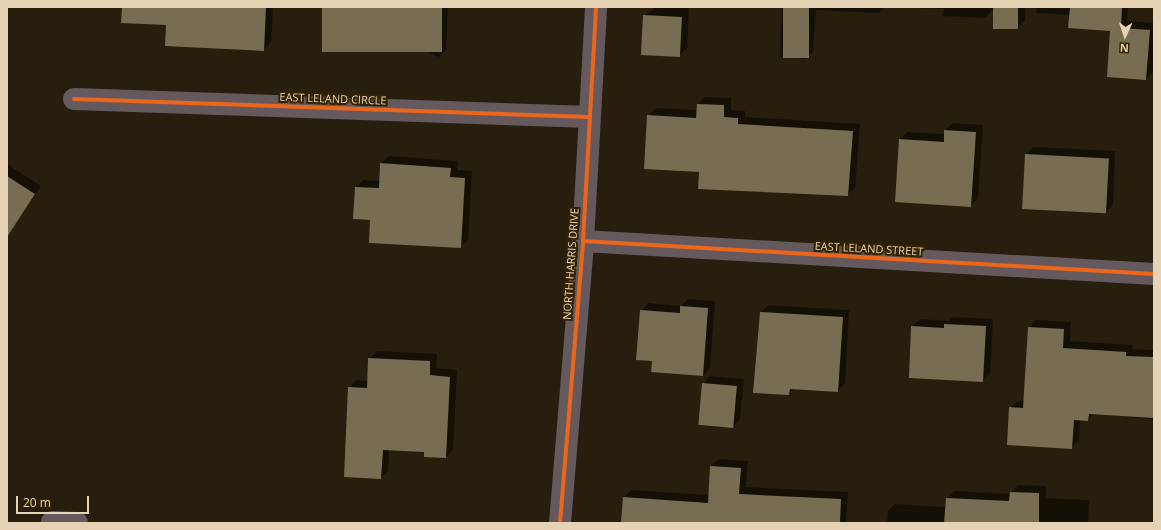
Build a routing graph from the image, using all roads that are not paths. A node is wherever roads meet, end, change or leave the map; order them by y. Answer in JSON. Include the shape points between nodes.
{"nodes":[{"id":1,"x":596,"y":7,"type":"edge"},
{"id":2,"x":74,"y":99,"type":"dead end"},
{"id":3,"x":590,"y":118,"type":"junction"},
{"id":4,"x":582,"y":241,"type":"junction"},
{"id":5,"x":1154,"y":274,"type":"edge"},
{"id":6,"x":52,"y":522,"type":"edge"},
{"id":7,"x":77,"y":523,"type":"edge"},
{"id":8,"x":560,"y":523,"type":"edge"}],
"edges":[{"from":1,"to":3,"type":"street","name":"NORTH HARRIS DRIVE"},
{"from":2,"to":3,"type":"street","name":"EAST LELAND CIRCLE"},
{"from":3,"to":4,"type":"street","name":"NORTH HARRIS DRIVE"},
{"from":4,"to":5,"type":"street","name":"EAST LELAND STREET"},
{"from":4,"to":8,"type":"street","name":"NORTH HARRIS DRIVE"},
{"from":6,"to":7,"type":"street"}]}
